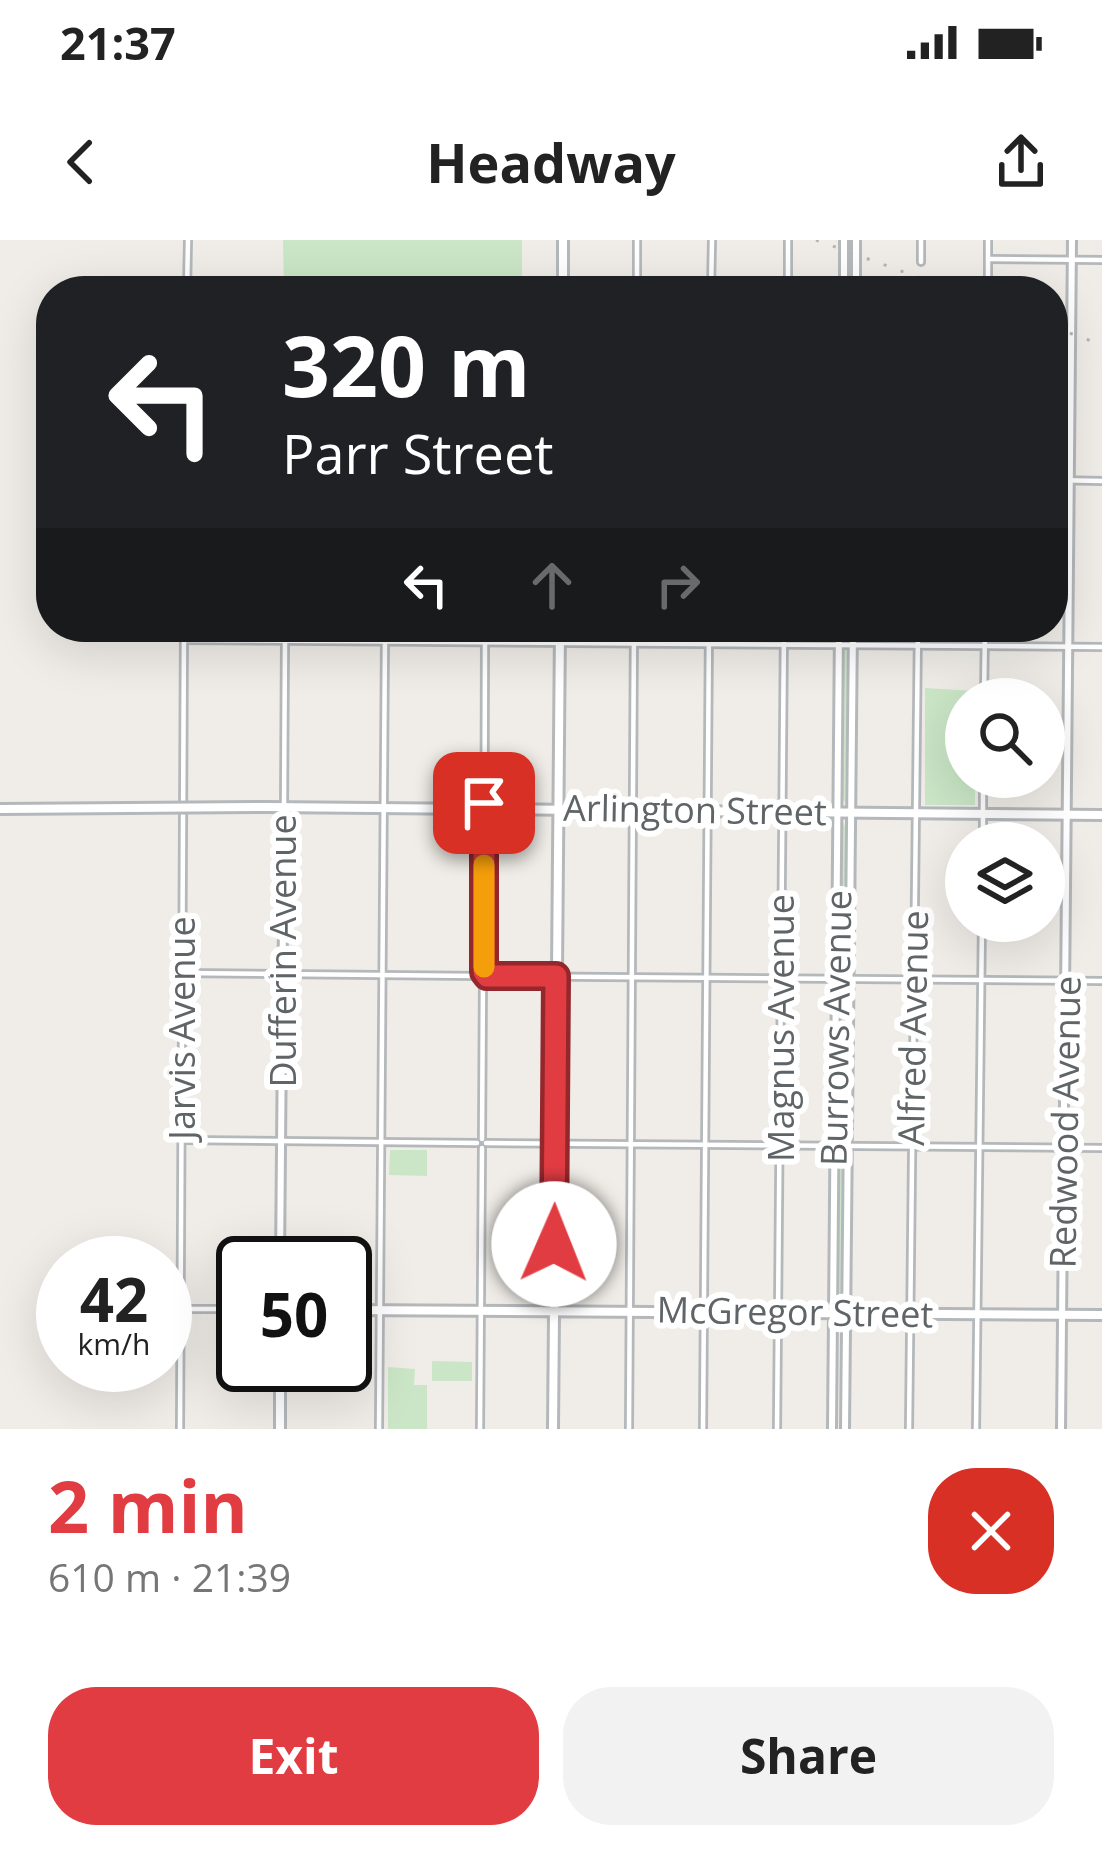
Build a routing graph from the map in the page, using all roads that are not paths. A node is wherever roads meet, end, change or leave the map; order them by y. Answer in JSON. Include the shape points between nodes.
{"nodes":[{"id":1,"x":188,"y":240,"type":"edge"},
{"id":2,"x":563,"y":240,"type":"edge"},
{"id":3,"x":637,"y":240,"type":"edge"},
{"id":4,"x":712,"y":240,"type":"edge"},
{"id":5,"x":788,"y":240,"type":"edge"},
{"id":6,"x":844,"y":240,"type":"edge"},
{"id":7,"x":856,"y":240,"type":"edge"},
{"id":8,"x":921,"y":240,"type":"edge"},
{"id":9,"x":988,"y":240,"type":"edge"},
{"id":10,"x":1072,"y":240,"type":"edge"},
{"id":11,"x":988,"y":259,"type":"junction"},
{"id":12,"x":1072,"y":260,"type":"junction"},
{"id":13,"x":1102,"y":260,"type":"edge"},
{"id":14,"x":921,"y":262,"type":"dead end"},
{"id":15,"x":187,"y":276,"type":"edge"},
{"id":16,"x":563,"y":276,"type":"edge"},
{"id":17,"x":637,"y":276,"type":"edge"},
{"id":18,"x":711,"y":276,"type":"edge"},
{"id":19,"x":788,"y":276,"type":"edge"},
{"id":20,"x":844,"y":276,"type":"edge"},
{"id":21,"x":856,"y":276,"type":"edge"},
{"id":22,"x":988,"y":276,"type":"edge"},
{"id":23,"x":1070,"y":480,"type":"junction"},
{"id":24,"x":1102,"y":481,"type":"edge"},
{"id":25,"x":184,"y":642,"type":"edge"},
{"id":26,"x":285,"y":642,"type":"edge"},
{"id":27,"x":385,"y":642,"type":"edge"},
{"id":28,"x":485,"y":642,"type":"edge"},
{"id":29,"x":560,"y":642,"type":"joint"},
{"id":30,"x":634,"y":642,"type":"junction"},
{"id":31,"x":852,"y":642,"type":"edge"},
{"id":32,"x":917,"y":642,"type":"edge"},
{"id":33,"x":985,"y":642,"type":"edge"},
{"id":34,"x":709,"y":643,"type":"junction"},
{"id":35,"x":784,"y":644,"type":"junction"},
{"id":36,"x":839,"y":644,"type":"junction"},
{"id":37,"x":852,"y":645,"type":"junction"},
{"id":38,"x":917,"y":646,"type":"junction"},
{"id":39,"x":985,"y":646,"type":"junction"},
{"id":40,"x":1069,"y":647,"type":"junction"},
{"id":41,"x":1102,"y":647,"type":"edge"},
{"id":42,"x":984,"y":678,"type":"edge"},
{"id":43,"x":983,"y":798,"type":"edge"},
{"id":44,"x":284,"y":807,"type":"junction"},
{"id":45,"x":384,"y":808,"type":"junction"},
{"id":46,"x":0,"y":809,"type":"edge"},
{"id":47,"x":484,"y":809,"type":"junction"},
{"id":48,"x":558,"y":809,"type":"junction"},
{"id":49,"x":633,"y":810,"type":"junction"},
{"id":50,"x":708,"y":811,"type":"junction"},
{"id":51,"x":782,"y":811,"type":"junction"},
{"id":52,"x":839,"y":812,"type":"junction"},
{"id":53,"x":851,"y":812,"type":"junction"},
{"id":54,"x":916,"y":813,"type":"junction"},
{"id":55,"x":983,"y":813,"type":"junction"},
{"id":56,"x":1067,"y":814,"type":"junction"},
{"id":57,"x":1102,"y":815,"type":"edge"},
{"id":58,"x":983,"y":822,"type":"edge"},
{"id":59,"x":982,"y":942,"type":"edge"},
{"id":60,"x":182,"y":973,"type":"junction"},
{"id":61,"x":282,"y":974,"type":"junction"},
{"id":62,"x":383,"y":975,"type":"junction"},
{"id":63,"x":632,"y":975,"type":"junction"},
{"id":64,"x":483,"y":976,"type":"junction"},
{"id":65,"x":556,"y":976,"type":"junction"},
{"id":66,"x":706,"y":978,"type":"junction"},
{"id":67,"x":782,"y":979,"type":"junction"},
{"id":68,"x":837,"y":979,"type":"junction"},
{"id":69,"x":914,"y":979,"type":"junction"},
{"id":70,"x":850,"y":980,"type":"junction"},
{"id":71,"x":981,"y":980,"type":"junction"},
{"id":72,"x":1066,"y":981,"type":"junction"},
{"id":73,"x":1102,"y":981,"type":"edge"},
{"id":74,"x":182,"y":1140,"type":"junction"},
{"id":75,"x":281,"y":1141,"type":"junction"},
{"id":76,"x":382,"y":1142,"type":"junction"},
{"id":77,"x":482,"y":1143,"type":"junction"},
{"id":78,"x":555,"y":1144,"type":"junction"},
{"id":79,"x":631,"y":1144,"type":"junction"},
{"id":80,"x":705,"y":1145,"type":"junction"},
{"id":81,"x":780,"y":1145,"type":"junction"},
{"id":82,"x":835,"y":1146,"type":"junction"},
{"id":83,"x":848,"y":1146,"type":"junction"},
{"id":84,"x":912,"y":1147,"type":"junction"},
{"id":85,"x":979,"y":1147,"type":"junction"},
{"id":86,"x":1064,"y":1148,"type":"junction"},
{"id":87,"x":1102,"y":1148,"type":"edge"},
{"id":88,"x":181,"y":1236,"type":"edge"},
{"id":89,"x":280,"y":1236,"type":"edge"},
{"id":90,"x":372,"y":1310,"type":"edge"},
{"id":91,"x":380,"y":1310,"type":"junction"},
{"id":92,"x":554,"y":1310,"type":"junction"},
{"id":93,"x":630,"y":1310,"type":"junction"},
{"id":94,"x":481,"y":1311,"type":"junction"},
{"id":95,"x":704,"y":1311,"type":"junction"},
{"id":96,"x":778,"y":1312,"type":"junction"},
{"id":97,"x":832,"y":1312,"type":"junction"},
{"id":98,"x":846,"y":1312,"type":"junction"},
{"id":99,"x":910,"y":1312,"type":"junction"},
{"id":100,"x":977,"y":1314,"type":"junction"},
{"id":101,"x":1063,"y":1315,"type":"junction"},
{"id":102,"x":1102,"y":1315,"type":"edge"},
{"id":103,"x":180,"y":1392,"type":"edge"},
{"id":104,"x":280,"y":1392,"type":"edge"},
{"id":105,"x":180,"y":1429,"type":"edge"},
{"id":106,"x":280,"y":1429,"type":"edge"},
{"id":107,"x":379,"y":1429,"type":"edge"},
{"id":108,"x":480,"y":1429,"type":"edge"},
{"id":109,"x":553,"y":1429,"type":"edge"},
{"id":110,"x":629,"y":1429,"type":"edge"},
{"id":111,"x":703,"y":1429,"type":"edge"},
{"id":112,"x":777,"y":1429,"type":"edge"},
{"id":113,"x":832,"y":1429,"type":"edge"},
{"id":114,"x":845,"y":1429,"type":"edge"},
{"id":115,"x":909,"y":1429,"type":"edge"},
{"id":116,"x":976,"y":1429,"type":"edge"},
{"id":117,"x":1061,"y":1429,"type":"edge"}],
"edges":[{"from":1,"to":15,"type":"street"},
{"from":2,"to":16,"type":"main road"},
{"from":3,"to":17,"type":"street"},
{"from":4,"to":18,"type":"street"},
{"from":5,"to":19,"type":"street"},
{"from":6,"to":20,"type":"street"},
{"from":7,"to":21,"type":"street"},
{"from":8,"to":14,"type":"street"},
{"from":9,"to":11,"type":"street"},
{"from":10,"to":12,"type":"street","name":"Redwood Avenue"},
{"from":11,"to":12,"type":"street"},
{"from":11,"to":22,"type":"street"},
{"from":12,"to":13,"type":"street"},
{"from":12,"to":23,"type":"street","name":"Redwood Avenue"},
{"from":23,"to":24,"type":"street"},
{"from":23,"to":40,"type":"street","name":"Redwood Avenue"},
{"from":25,"to":60,"type":"street","name":"Jarvis Avenue"},
{"from":26,"to":44,"type":"street","name":"Dufferin Avenue"},
{"from":27,"to":45,"type":"street"},
{"from":28,"to":47,"type":"street"},
{"from":29,"to":30,"type":"street"},
{"from":29,"to":48,"type":"main road"},
{"from":30,"to":34,"type":"street"},
{"from":30,"to":49,"type":"street"},
{"from":31,"to":37,"type":"street","name":"Burrows Avenue"},
{"from":32,"to":38,"type":"street","name":"Alfred Avenue"},
{"from":33,"to":39,"type":"street"},
{"from":34,"to":35,"type":"street"},
{"from":34,"to":50,"type":"street"},
{"from":35,"to":36,"type":"street"},
{"from":35,"to":51,"type":"street","name":"Magnus Avenue"},
{"from":36,"to":37,"type":"street"},
{"from":36,"to":52,"type":"street","name":"Burrows Avenue"},
{"from":37,"to":38,"type":"street"},
{"from":37,"to":53,"type":"street","name":"Burrows Avenue"},
{"from":38,"to":39,"type":"street"},
{"from":38,"to":54,"type":"street","name":"Alfred Avenue"},
{"from":39,"to":40,"type":"street"},
{"from":39,"to":42,"type":"street"},
{"from":40,"to":41,"type":"street"},
{"from":40,"to":56,"type":"street","name":"Redwood Avenue"},
{"from":43,"to":55,"type":"street"},
{"from":44,"to":45,"type":"main road","name":"Arlington Street"},
{"from":44,"to":46,"type":"main road","name":"Arlington Street","bridge":true},
{"from":44,"to":61,"type":"street","name":"Dufferin Avenue"},
{"from":45,"to":47,"type":"main road","name":"Arlington Street"},
{"from":45,"to":62,"type":"street"},
{"from":47,"to":48,"type":"main road","name":"Arlington Street"},
{"from":47,"to":64,"type":"street"},
{"from":48,"to":49,"type":"main road","name":"Arlington Street"},
{"from":48,"to":65,"type":"main road"},
{"from":49,"to":50,"type":"main road","name":"Arlington Street"},
{"from":49,"to":63,"type":"street"},
{"from":50,"to":51,"type":"main road","name":"Arlington Street"},
{"from":50,"to":66,"type":"street"},
{"from":51,"to":52,"type":"main road","name":"Arlington Street"},
{"from":51,"to":67,"type":"street","name":"Magnus Avenue"},
{"from":52,"to":53,"type":"main road","name":"Arlington Street"},
{"from":52,"to":68,"type":"street","name":"Burrows Avenue"},
{"from":53,"to":54,"type":"main road","name":"Arlington Street"},
{"from":53,"to":70,"type":"street","name":"Burrows Avenue"},
{"from":54,"to":55,"type":"main road","name":"Arlington Street"},
{"from":54,"to":69,"type":"street","name":"Alfred Avenue"},
{"from":55,"to":56,"type":"main road","name":"Arlington Street"},
{"from":55,"to":58,"type":"street"},
{"from":56,"to":57,"type":"main road","name":"Arlington Street"},
{"from":56,"to":72,"type":"street","name":"Redwood Avenue"},
{"from":59,"to":71,"type":"street"},
{"from":60,"to":61,"type":"street"},
{"from":60,"to":74,"type":"street","name":"Jarvis Avenue"},
{"from":61,"to":62,"type":"street"},
{"from":61,"to":75,"type":"street","name":"Dufferin Avenue"},
{"from":62,"to":64,"type":"street"},
{"from":62,"to":76,"type":"street"},
{"from":63,"to":65,"type":"street"},
{"from":63,"to":66,"type":"street"},
{"from":63,"to":79,"type":"street"},
{"from":64,"to":65,"type":"street"},
{"from":64,"to":77,"type":"street"},
{"from":65,"to":78,"type":"main road"},
{"from":66,"to":67,"type":"street"},
{"from":66,"to":80,"type":"street"},
{"from":67,"to":68,"type":"street"},
{"from":67,"to":81,"type":"street","name":"Magnus Avenue"},
{"from":68,"to":70,"type":"street"},
{"from":68,"to":82,"type":"street","name":"Burrows Avenue"},
{"from":69,"to":70,"type":"street"},
{"from":69,"to":71,"type":"street"},
{"from":69,"to":84,"type":"street","name":"Alfred Avenue"},
{"from":70,"to":83,"type":"street","name":"Burrows Avenue"},
{"from":71,"to":72,"type":"street"},
{"from":71,"to":85,"type":"street"},
{"from":72,"to":73,"type":"street"},
{"from":72,"to":86,"type":"street","name":"Redwood Avenue"},
{"from":74,"to":75,"type":"street"},
{"from":74,"to":88,"type":"street","name":"Jarvis Avenue"},
{"from":75,"to":76,"type":"street"},
{"from":75,"to":89,"type":"street","name":"Dufferin Avenue"},
{"from":76,"to":77,"type":"street"},
{"from":76,"to":91,"type":"street"},
{"from":77,"to":78,"type":"street"},
{"from":77,"to":94,"type":"street"},
{"from":78,"to":79,"type":"street"},
{"from":78,"to":92,"type":"main road"},
{"from":79,"to":80,"type":"street"},
{"from":79,"to":93,"type":"street"},
{"from":80,"to":81,"type":"street"},
{"from":80,"to":95,"type":"street"},
{"from":81,"to":82,"type":"street"},
{"from":81,"to":96,"type":"street","name":"Magnus Avenue"},
{"from":82,"to":83,"type":"street"},
{"from":82,"to":97,"type":"street","name":"Burrows Avenue"},
{"from":83,"to":84,"type":"street"},
{"from":83,"to":98,"type":"street","name":"Burrows Avenue"},
{"from":84,"to":85,"type":"street"},
{"from":84,"to":99,"type":"street","name":"Alfred Avenue"},
{"from":85,"to":86,"type":"street"},
{"from":85,"to":100,"type":"street"},
{"from":86,"to":87,"type":"street"},
{"from":86,"to":101,"type":"street","name":"Redwood Avenue"},
{"from":90,"to":91,"type":"main road","name":"McGregor Street"},
{"from":91,"to":94,"type":"main road","name":"McGregor Street"},
{"from":91,"to":107,"type":"street"},
{"from":92,"to":93,"type":"main road","name":"McGregor Street"},
{"from":92,"to":94,"type":"main road","name":"McGregor Street"},
{"from":92,"to":109,"type":"main road"},
{"from":93,"to":95,"type":"main road","name":"McGregor Street"},
{"from":93,"to":110,"type":"street"},
{"from":94,"to":108,"type":"street"},
{"from":95,"to":96,"type":"main road","name":"McGregor Street"},
{"from":95,"to":111,"type":"street"},
{"from":96,"to":97,"type":"main road","name":"McGregor Street"},
{"from":96,"to":112,"type":"street","name":"Magnus Avenue"},
{"from":97,"to":98,"type":"main road","name":"McGregor Street"},
{"from":97,"to":113,"type":"street","name":"Burrows Avenue"},
{"from":98,"to":99,"type":"main road","name":"McGregor Street"},
{"from":98,"to":114,"type":"street","name":"Burrows Avenue"},
{"from":99,"to":100,"type":"main road","name":"McGregor Street"},
{"from":99,"to":115,"type":"street","name":"Alfred Avenue"},
{"from":100,"to":101,"type":"main road","name":"McGregor Street"},
{"from":100,"to":116,"type":"street"},
{"from":101,"to":102,"type":"main road","name":"McGregor Street"},
{"from":101,"to":117,"type":"street","name":"Redwood Avenue"},
{"from":103,"to":105,"type":"street","name":"Jarvis Avenue"},
{"from":104,"to":106,"type":"main road"}]}
